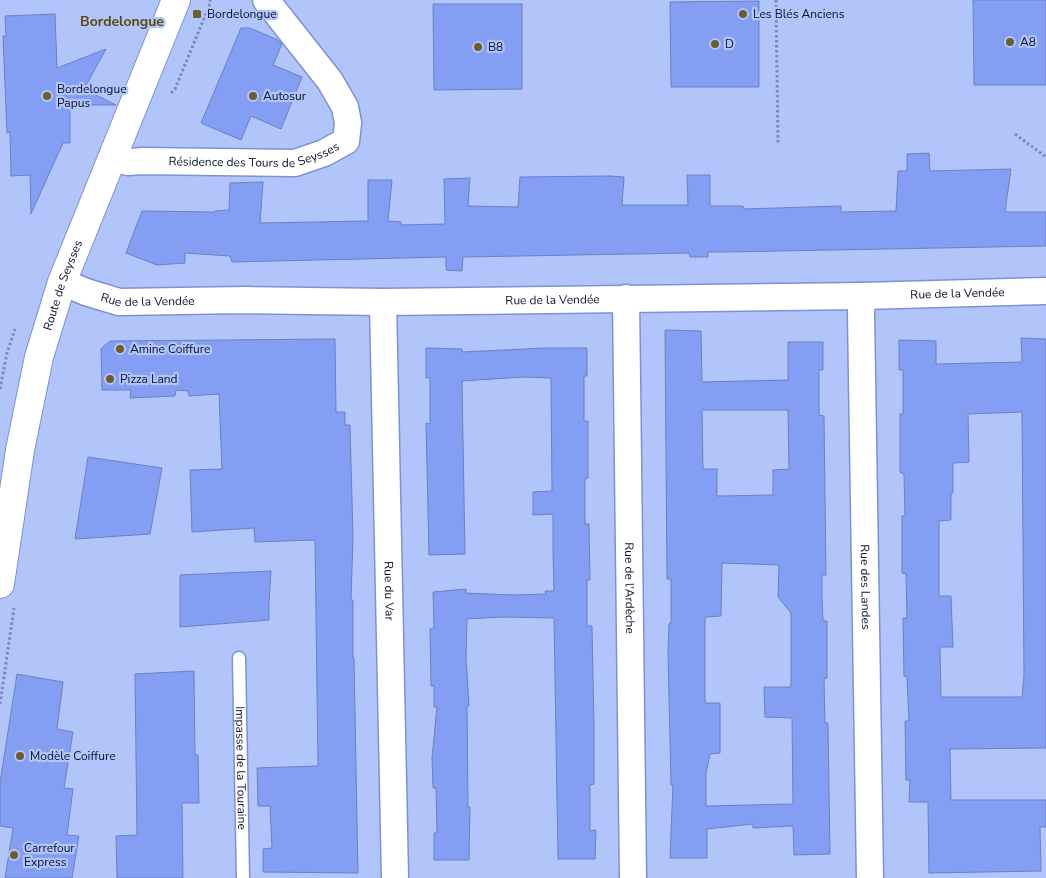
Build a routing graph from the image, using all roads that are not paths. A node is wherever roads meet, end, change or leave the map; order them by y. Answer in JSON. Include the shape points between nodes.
{"nodes":[{"id":1,"x":176,"y":0,"type":"edge"},
{"id":2,"x":266,"y":0,"type":"edge"},
{"id":3,"x":112,"y":157,"type":"junction"},
{"id":4,"x":62,"y":282,"type":"junction"},
{"id":5,"x":1046,"y":291,"type":"edge"},
{"id":6,"x":862,"y":296,"type":"junction"},
{"id":7,"x":626,"y":298,"type":"junction"},
{"id":8,"x":383,"y":302,"type":"junction"},
{"id":9,"x":0,"y":584,"type":"edge"},
{"id":10,"x":239,"y":658,"type":"dead end"},
{"id":11,"x":243,"y":878,"type":"edge"},
{"id":12,"x":395,"y":878,"type":"edge"},
{"id":13,"x":633,"y":878,"type":"edge"},
{"id":14,"x":870,"y":878,"type":"edge"}],
"edges":[{"from":1,"to":3,"type":"main road","name":"Route de Seysses"},
{"from":2,"to":3,"type":"street","name":"Résidence des Tours de Seysses","via":[[330,81],[345,107],[348,123],[346,141],[295,163],[128,162]]},
{"from":3,"to":4,"type":"main road","name":"Route de Seysses"},
{"from":4,"to":8,"type":"street","name":"Rue de la Vendée","via":[[119,302]]},
{"from":4,"to":9,"type":"main road","name":"Route de Seysses","via":[[39,357],[20,450]]},
{"from":5,"to":6,"type":"street","name":"Rue de la Vendée"},
{"from":6,"to":7,"type":"street","name":"Rue de la Vendée"},
{"from":6,"to":14,"type":"street","name":"Rue des Landes"},
{"from":7,"to":8,"type":"street","name":"Rue de la Vendée"},
{"from":7,"to":13,"type":"street","name":"Rue de l'Ardèche"},
{"from":8,"to":12,"type":"street","name":"Rue du Var"},
{"from":10,"to":11,"type":"lane","name":"Impasse de la Touraine"}]}
